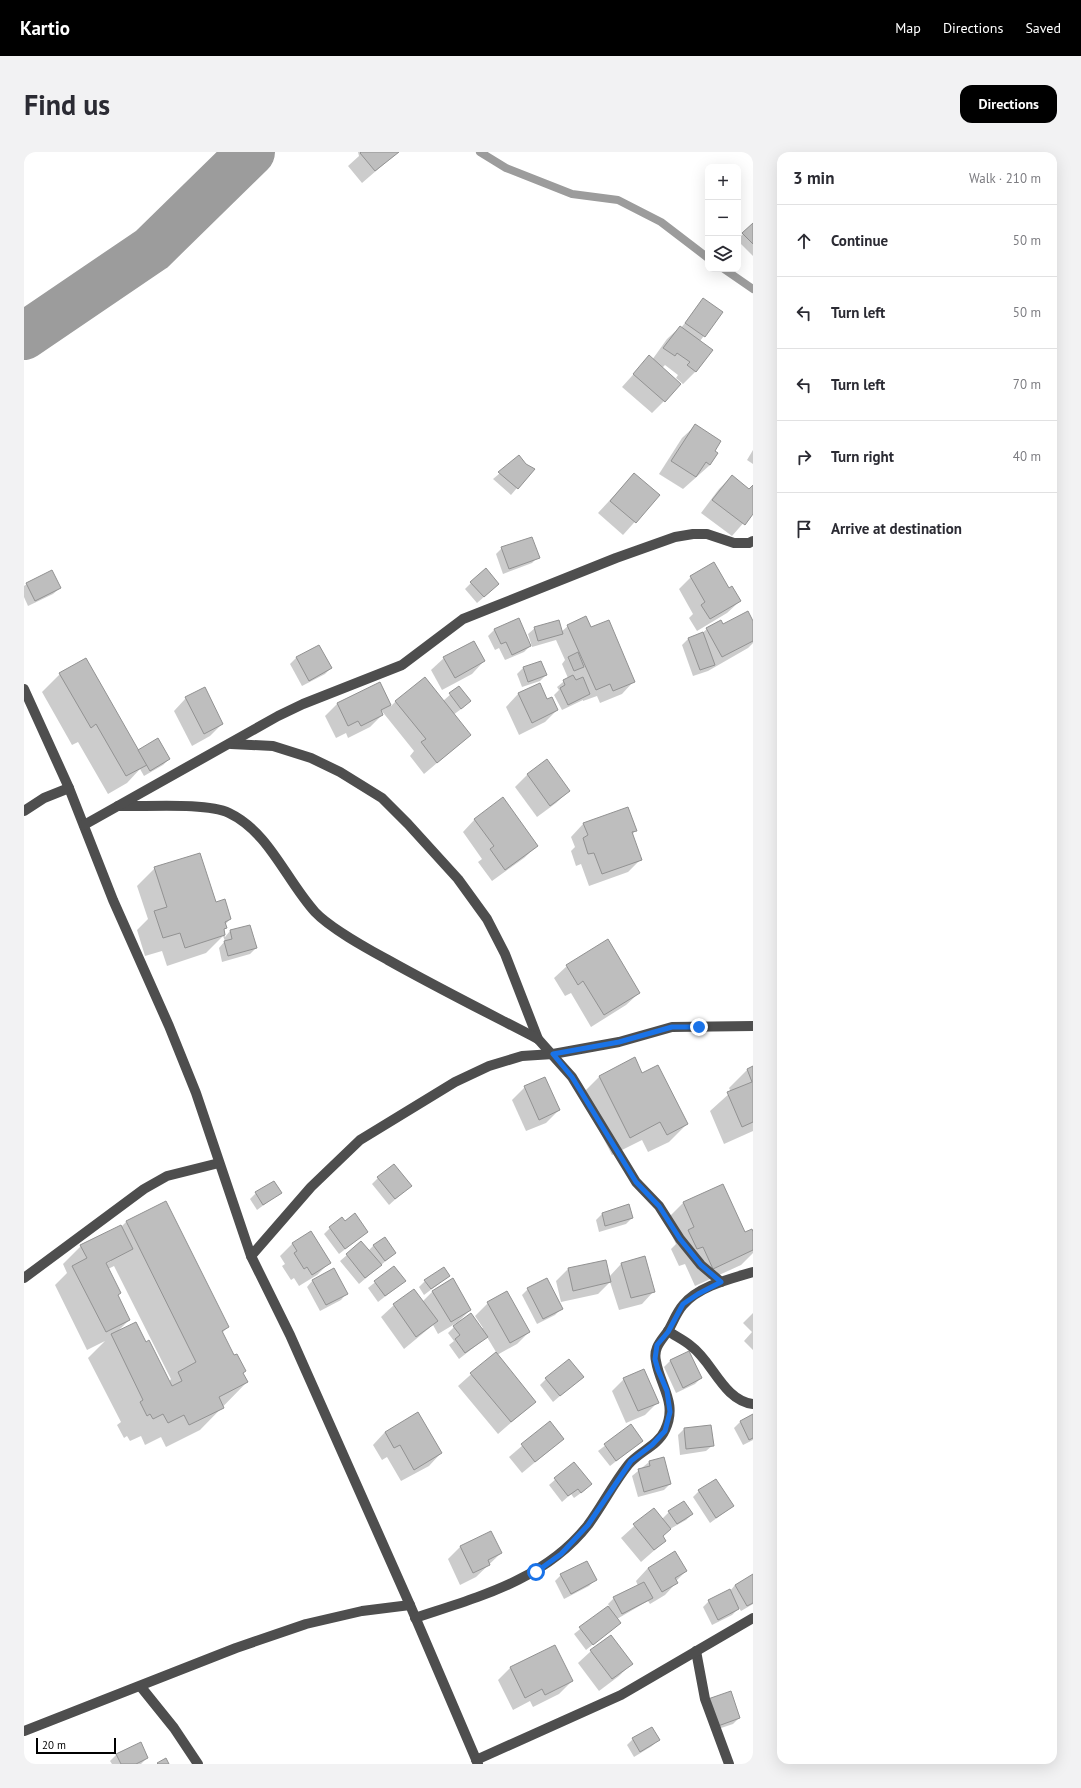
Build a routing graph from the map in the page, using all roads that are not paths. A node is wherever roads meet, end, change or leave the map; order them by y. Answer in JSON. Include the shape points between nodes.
{"nodes":[{"id":1,"x":753,"y":541,"type":"edge"},
{"id":2,"x":24,"y":689,"type":"edge"},
{"id":3,"x":231,"y":744,"type":"junction"},
{"id":4,"x":69,"y":788,"type":"junction"},
{"id":5,"x":117,"y":806,"type":"junction"},
{"id":6,"x":24,"y":810,"type":"edge"},
{"id":7,"x":84,"y":825,"type":"junction"},
{"id":8,"x":753,"y":1026,"type":"edge"},
{"id":9,"x":538,"y":1039,"type":"junction"},
{"id":10,"x":553,"y":1054,"type":"junction"},
{"id":11,"x":219,"y":1163,"type":"junction"},
{"id":12,"x":252,"y":1256,"type":"junction"},
{"id":13,"x":753,"y":1272,"type":"edge"},
{"id":14,"x":24,"y":1278,"type":"edge"},
{"id":15,"x":721,"y":1282,"type":"junction"},
{"id":16,"x":668,"y":1332,"type":"junction"},
{"id":17,"x":753,"y":1404,"type":"edge"},
{"id":18,"x":410,"y":1605,"type":"junction"},
{"id":19,"x":415,"y":1618,"type":"junction"},
{"id":20,"x":753,"y":1618,"type":"edge"},
{"id":21,"x":696,"y":1651,"type":"junction"},
{"id":22,"x":141,"y":1687,"type":"junction"},
{"id":23,"x":24,"y":1731,"type":"edge"},
{"id":24,"x":477,"y":1762,"type":"edge"},
{"id":25,"x":198,"y":1764,"type":"edge"},
{"id":26,"x":729,"y":1764,"type":"edge"}],
"edges":[{"from":1,"to":3,"type":"street","via":[[734,543],[707,534],[675,538],[566,578],[463,619],[402,665],[303,704]]},
{"from":2,"to":4,"type":"street"},
{"from":3,"to":5,"type":"street"},
{"from":3,"to":9,"type":"street","via":[[273,746],[310,758],[340,772],[382,798],[458,879],[487,919],[505,954]]},
{"from":4,"to":6,"type":"street"},
{"from":4,"to":7,"type":"street"},
{"from":5,"to":7,"type":"street"},
{"from":5,"to":9,"type":"street","via":[[210,807],[227,812],[245,822],[266,845],[316,912],[334,926],[364,947]]},
{"from":7,"to":11,"type":"street","via":[[113,900],[180,1052]]},
{"from":8,"to":10,"type":"street","via":[[672,1027],[619,1042]]},
{"from":9,"to":10,"type":"street"},
{"from":10,"to":12,"type":"street","via":[[522,1056],[489,1066],[455,1082],[360,1140],[311,1187]]},
{"from":10,"to":15,"type":"street","via":[[572,1077],[636,1182],[659,1206],[680,1239],[701,1265]]},
{"from":11,"to":12,"type":"street"},
{"from":11,"to":14,"type":"street","via":[[167,1176],[144,1189]]},
{"from":12,"to":18,"type":"street"},
{"from":13,"to":15,"type":"street"},
{"from":15,"to":16,"type":"street","via":[[683,1304]]},
{"from":16,"to":17,"type":"street","via":[[692,1346],[725,1387]]},
{"from":16,"to":19,"type":"street","via":[[657,1345],[655,1359],[667,1391],[670,1412],[665,1431],[631,1461],[588,1525],[561,1554],[536,1572],[494,1592]]},
{"from":18,"to":19,"type":"street"},
{"from":18,"to":22,"type":"street","via":[[362,1611],[306,1624],[236,1648]]},
{"from":19,"to":24,"type":"street"},
{"from":20,"to":21,"type":"street"},
{"from":21,"to":24,"type":"street","via":[[621,1694]]},
{"from":21,"to":26,"type":"street","via":[[705,1699]]},
{"from":22,"to":23,"type":"street"},
{"from":22,"to":25,"type":"street","via":[[174,1728]]}]}
